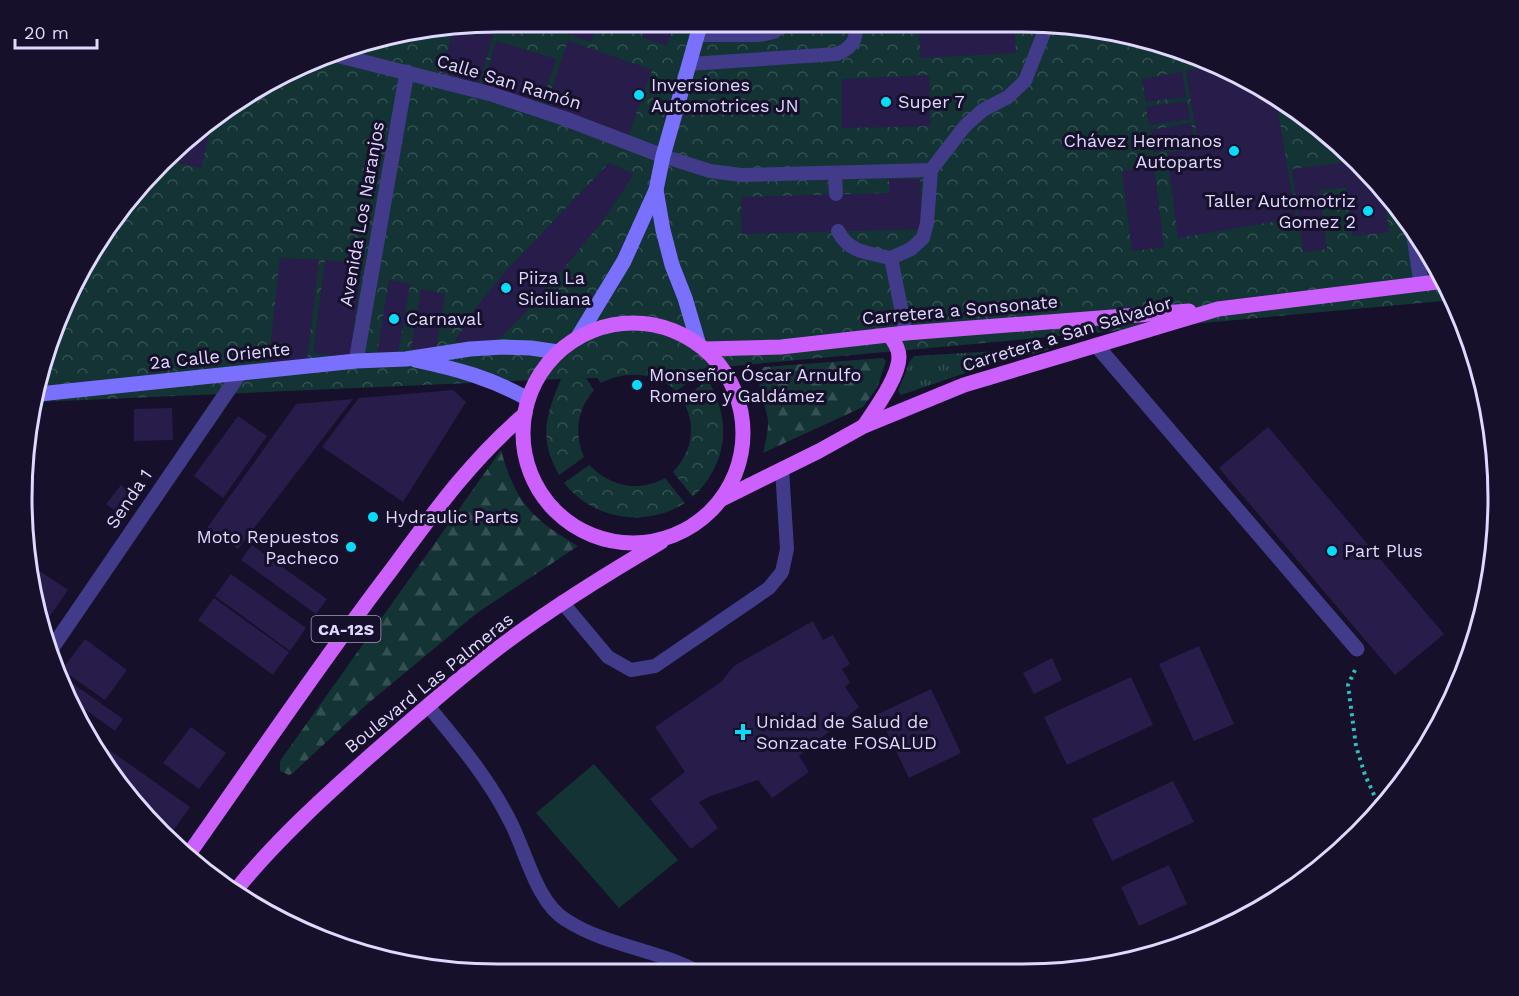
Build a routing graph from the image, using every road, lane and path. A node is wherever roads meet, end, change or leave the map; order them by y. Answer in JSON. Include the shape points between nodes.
{"nodes":[{"id":1,"x":698,"y":32,"type":"edge"},
{"id":2,"x":730,"y":32,"type":"edge"},
{"id":3,"x":774,"y":32,"type":"edge"},
{"id":4,"x":857,"y":32,"type":"edge"},
{"id":5,"x":1044,"y":32,"type":"edge"},
{"id":6,"x":343,"y":58,"type":"edge"},
{"id":7,"x":689,"y":64,"type":"junction"},
{"id":8,"x":407,"y":72,"type":"junction"},
{"id":9,"x":663,"y":156,"type":"junction"},
{"id":10,"x":931,"y":171,"type":"junction"},
{"id":11,"x":835,"y":173,"type":"junction"},
{"id":12,"x":656,"y":190,"type":"junction"},
{"id":13,"x":836,"y":194,"type":"dead end"},
{"id":14,"x":838,"y":231,"type":"dead end"},
{"id":15,"x":1416,"y":251,"type":"edge"},
{"id":16,"x":891,"y":258,"type":"junction"},
{"id":17,"x":1434,"y":282,"type":"edge"},
{"id":18,"x":1421,"y":283,"type":"junction"},
{"id":19,"x":1218,"y":309,"type":"junction"},
{"id":20,"x":906,"y":333,"type":"junction"},
{"id":21,"x":889,"y":335,"type":"junction"},
{"id":22,"x":578,"y":337,"type":"junction"},
{"id":23,"x":1096,"y":345,"type":"junction"},
{"id":24,"x":702,"y":346,"type":"junction"},
{"id":25,"x":558,"y":352,"type":"junction"},
{"id":26,"x":406,"y":359,"type":"junction"},
{"id":27,"x":356,"y":362,"type":"junction"},
{"id":28,"x":240,"y":373,"type":"junction"},
{"id":29,"x":43,"y":393,"type":"edge"},
{"id":30,"x":526,"y":406,"type":"junction"},
{"id":31,"x":864,"y":426,"type":"junction"},
{"id":32,"x":782,"y":469,"type":"junction"},
{"id":33,"x":722,"y":499,"type":"junction"},
{"id":34,"x":671,"y":535,"type":"junction"},
{"id":35,"x":562,"y":602,"type":"junction"},
{"id":36,"x":55,"y":644,"type":"edge"},
{"id":37,"x":1357,"y":649,"type":"joint"},
{"id":38,"x":428,"y":706,"type":"junction"},
{"id":39,"x":1377,"y":800,"type":"edge"},
{"id":40,"x":191,"y":850,"type":"edge"},
{"id":41,"x":239,"y":886,"type":"edge"},
{"id":42,"x":683,"y":964,"type":"edge"}],
"edges":[{"from":1,"to":7,"type":"main road"},
{"from":2,"to":3,"type":"lane"},
{"from":4,"to":7,"type":"lane","via":[[849,49],[837,54]]},
{"from":5,"to":10,"type":"lane","via":[[1025,81],[965,126]]},
{"from":6,"to":8,"type":"street","name":"Calle San Ramón"},
{"from":7,"to":9,"type":"main road"},
{"from":8,"to":9,"type":"street","name":"Calle San Ramón","via":[[491,94]]},
{"from":8,"to":27,"type":"street","name":"Avenida Los Naranjos"},
{"from":9,"to":11,"type":"lane","via":[[710,171],[741,175]]},
{"from":9,"to":12,"type":"main road"},
{"from":10,"to":11,"type":"lane"},
{"from":10,"to":16,"type":"lane","via":[[922,238],[911,249]]},
{"from":11,"to":13,"type":"lane"},
{"from":12,"to":22,"type":"main road","via":[[624,261]]},
{"from":12,"to":24,"type":"main road","via":[[663,230]]},
{"from":14,"to":16,"type":"lane","via":[[844,243],[857,250]]},
{"from":15,"to":18,"type":"street"},
{"from":16,"to":20,"type":"lane"},
{"from":17,"to":18,"type":"main road","name":"Carretera a San Salvador"},
{"from":18,"to":19,"type":"main road","name":"Carretera a San Salvador"},
{"from":19,"to":20,"type":"main road","name":"Carretera a Sonsonate"},
{"from":19,"to":23,"type":"main road","name":"Carretera a San Salvador"},
{"from":20,"to":21,"type":"main road","name":"Carretera a Sonsonate"},
{"from":21,"to":24,"type":"main road","name":"Carretera a Sonsonate","via":[[781,347]]},
{"from":21,"to":31,"type":"main road","via":[[899,357],[893,376]]},
{"from":22,"to":24,"type":"main road","via":[[604,327],[631,323],[659,326]]},
{"from":22,"to":25,"type":"main road"},
{"from":23,"to":31,"type":"main road","name":"Carretera a San Salvador","via":[[964,385]]},
{"from":23,"to":37,"type":"street"},
{"from":24,"to":33,"type":"main road","via":[[732,384],[743,426],[741,459]]},
{"from":25,"to":26,"type":"main road","name":"2a Calle Oriente","via":[[503,347]]},
{"from":25,"to":30,"type":"main road","via":[[543,369]]},
{"from":26,"to":27,"type":"main road","name":"2a Calle Oriente"},
{"from":26,"to":30,"type":"main road","name":"2a Calle Oriente","via":[[466,372],[509,388]]},
{"from":27,"to":28,"type":"main road","name":"2a Calle Oriente"},
{"from":28,"to":29,"type":"main road","name":"2a Calle Oriente"},
{"from":28,"to":36,"type":"street","name":"Senda 1"},
{"from":30,"to":34,"type":"main road","via":[[523,436],[529,468],[544,496],[559,513],[586,532],[617,541],[639,542]]},
{"from":30,"to":40,"type":"main road","number":"CA-12S","via":[[439,505],[339,639]]},
{"from":31,"to":32,"type":"main road","name":"Carretera a San Salvador"},
{"from":32,"to":33,"type":"main road","name":"Carretera a San Salvador"},
{"from":32,"to":35,"type":"lane","via":[[787,549],[782,572],[769,588],[655,666],[631,670],[608,657]]},
{"from":33,"to":34,"type":"main road","via":[[698,521]]},
{"from":34,"to":35,"type":"main road","name":"Boulevard Las Palmeras"},
{"from":35,"to":38,"type":"main road","name":"Boulevard Las Palmeras"},
{"from":37,"to":39,"type":"path","via":[[1356,667],[1348,685],[1356,746]]},
{"from":38,"to":41,"type":"main road","name":"Boulevard Las Palmeras","via":[[337,785]]},
{"from":38,"to":42,"type":"lane","via":[[465,750],[510,820],[544,897],[564,920]]}]}
